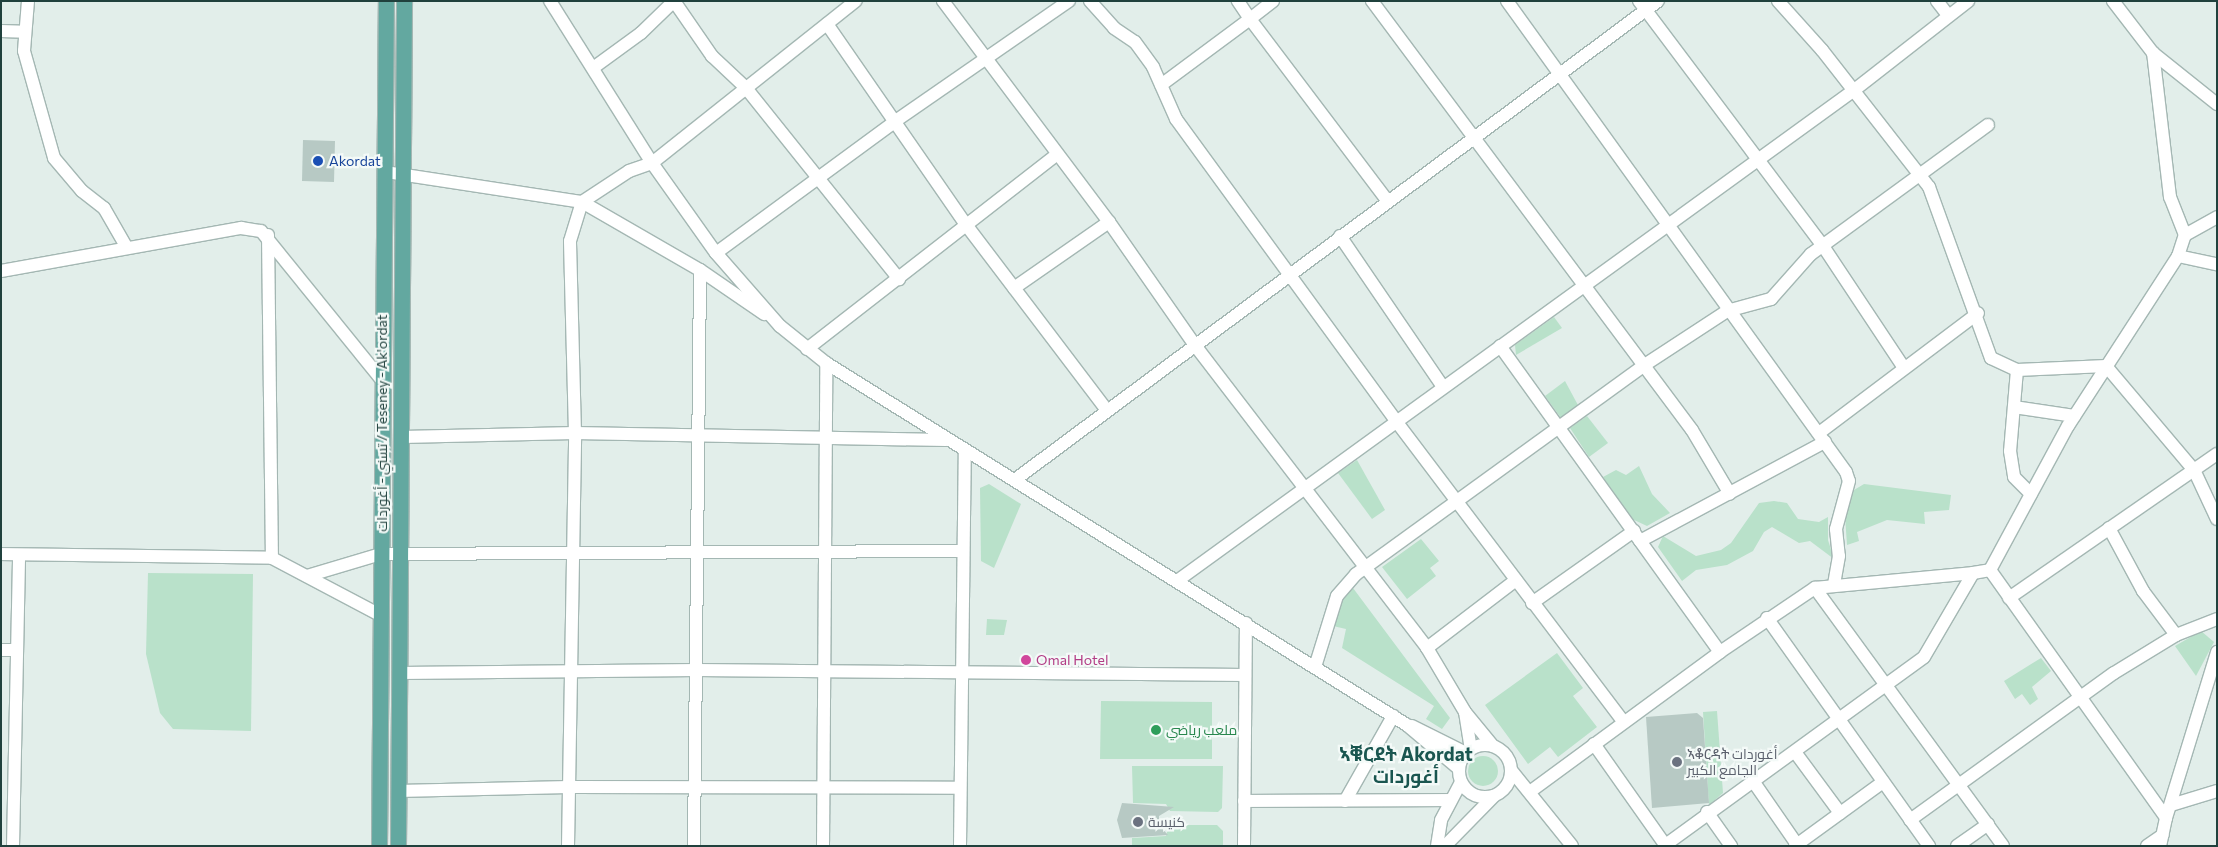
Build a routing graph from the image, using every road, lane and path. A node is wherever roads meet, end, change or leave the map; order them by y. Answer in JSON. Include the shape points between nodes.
{"nodes":[{"id":1,"x":28,"y":1,"type":"edge"},
{"id":2,"x":386,"y":1,"type":"edge"},
{"id":3,"x":404,"y":1,"type":"edge"},
{"id":4,"x":550,"y":1,"type":"edge"},
{"id":5,"x":674,"y":1,"type":"edge"},
{"id":6,"x":856,"y":1,"type":"edge"},
{"id":7,"x":943,"y":1,"type":"edge"},
{"id":8,"x":1069,"y":1,"type":"edge"},
{"id":9,"x":1090,"y":1,"type":"edge"},
{"id":10,"x":1238,"y":1,"type":"edge"},
{"id":11,"x":1273,"y":1,"type":"edge"},
{"id":12,"x":1372,"y":1,"type":"edge"},
{"id":13,"x":1507,"y":1,"type":"edge"},
{"id":14,"x":1658,"y":1,"type":"edge"},
{"id":15,"x":1778,"y":1,"type":"edge"},
{"id":16,"x":1937,"y":1,"type":"edge"},
{"id":17,"x":1968,"y":1,"type":"edge"},
{"id":18,"x":2112,"y":1,"type":"edge"},
{"id":19,"x":1643,"y":6,"type":"edge"},
{"id":20,"x":1948,"y":15,"type":"junction"},
{"id":21,"x":1250,"y":19,"type":"junction"},
{"id":22,"x":828,"y":24,"type":"junction"},
{"id":23,"x":1,"y":31,"type":"edge"},
{"id":24,"x":24,"y":32,"type":"junction"},
{"id":25,"x":2152,"y":53,"type":"junction"},
{"id":26,"x":987,"y":59,"type":"junction"},
{"id":27,"x":593,"y":68,"type":"junction"},
{"id":28,"x":1561,"y":76,"type":"junction"},
{"id":29,"x":1161,"y":85,"type":"junction"},
{"id":30,"x":746,"y":88,"type":"junction"},
{"id":31,"x":1853,"y":91,"type":"junction"},
{"id":32,"x":2217,"y":104,"type":"edge"},
{"id":33,"x":897,"y":120,"type":"junction"},
{"id":34,"x":1988,"y":125,"type":"dead end"},
{"id":35,"x":1474,"y":136,"type":"junction"},
{"id":36,"x":1056,"y":155,"type":"junction"},
{"id":37,"x":1757,"y":158,"type":"junction"},
{"id":38,"x":652,"y":163,"type":"junction"},
{"id":39,"x":386,"y":172,"type":"junction"},
{"id":40,"x":405,"y":174,"type":"junction"},
{"id":41,"x":1921,"y":175,"type":"junction"},
{"id":42,"x":820,"y":178,"type":"junction"},
{"id":43,"x":1387,"y":200,"type":"junction"},
{"id":44,"x":582,"y":202,"type":"junction"},
{"id":45,"x":2217,"y":217,"type":"edge"},
{"id":46,"x":1109,"y":222,"type":"junction"},
{"id":47,"x":967,"y":226,"type":"junction"},
{"id":48,"x":1667,"y":226,"type":"junction"},
{"id":49,"x":268,"y":235,"type":"junction"},
{"id":50,"x":2184,"y":235,"type":"junction"},
{"id":51,"x":1340,"y":236,"type":"junction"},
{"id":52,"x":1823,"y":246,"type":"junction"},
{"id":53,"x":127,"y":248,"type":"junction"},
{"id":54,"x":716,"y":253,"type":"junction"},
{"id":55,"x":2178,"y":256,"type":"junction"},
{"id":56,"x":2217,"y":264,"type":"edge"},
{"id":57,"x":700,"y":270,"type":"junction"},
{"id":58,"x":1,"y":271,"type":"edge"},
{"id":59,"x":1288,"y":274,"type":"junction"},
{"id":60,"x":899,"y":279,"type":"junction"},
{"id":61,"x":1584,"y":286,"type":"junction"},
{"id":62,"x":1014,"y":288,"type":"junction"},
{"id":63,"x":1727,"y":311,"type":"junction"},
{"id":64,"x":1978,"y":313,"type":"junction"},
{"id":65,"x":780,"y":326,"type":"junction"},
{"id":66,"x":1194,"y":344,"type":"junction"},
{"id":67,"x":1500,"y":346,"type":"junction"},
{"id":68,"x":808,"y":348,"type":"junction"},
{"id":69,"x":826,"y":363,"type":"junction"},
{"id":70,"x":1643,"y":366,"type":"junction"},
{"id":71,"x":2106,"y":366,"type":"junction"},
{"id":72,"x":1904,"y":368,"type":"junction"},
{"id":73,"x":2017,"y":370,"type":"junction"},
{"id":74,"x":381,"y":379,"type":"junction"},
{"id":75,"x":1443,"y":387,"type":"junction"},
{"id":76,"x":2014,"y":407,"type":"junction"},
{"id":77,"x":1106,"y":409,"type":"junction"},
{"id":78,"x":2074,"y":416,"type":"junction"},
{"id":79,"x":1396,"y":421,"type":"junction"},
{"id":80,"x":1558,"y":429,"type":"junction"},
{"id":81,"x":574,"y":433,"type":"junction"},
{"id":82,"x":699,"y":434,"type":"junction"},
{"id":83,"x":826,"y":436,"type":"junction"},
{"id":84,"x":402,"y":437,"type":"junction"},
{"id":85,"x":1822,"y":437,"type":"junction"},
{"id":86,"x":949,"y":440,"type":"junction"},
{"id":87,"x":965,"y":451,"type":"junction"},
{"id":88,"x":2217,"y":454,"type":"edge"},
{"id":89,"x":2194,"y":470,"type":"junction"},
{"id":90,"x":1016,"y":479,"type":"junction"},
{"id":91,"x":1304,"y":486,"type":"junction"},
{"id":92,"x":1730,"y":494,"type":"junction"},
{"id":93,"x":2031,"y":494,"type":"junction"},
{"id":94,"x":1458,"y":503,"type":"junction"},
{"id":95,"x":2217,"y":519,"type":"edge"},
{"id":96,"x":2109,"y":528,"type":"junction"},
{"id":97,"x":1637,"y":536,"type":"junction"},
{"id":98,"x":572,"y":551,"type":"junction"},
{"id":99,"x":698,"y":551,"type":"junction"},
{"id":100,"x":962,"y":551,"type":"junction"},
{"id":101,"x":825,"y":553,"type":"junction"},
{"id":102,"x":1,"y":554,"type":"edge"},
{"id":103,"x":381,"y":554,"type":"junction"},
{"id":104,"x":402,"y":554,"type":"junction"},
{"id":105,"x":19,"y":555,"type":"junction"},
{"id":106,"x":272,"y":558,"type":"junction"},
{"id":107,"x":1367,"y":568,"type":"junction"},
{"id":108,"x":1990,"y":570,"type":"junction"},
{"id":109,"x":1973,"y":574,"type":"junction"},
{"id":110,"x":307,"y":576,"type":"junction"},
{"id":111,"x":1177,"y":580,"type":"junction"},
{"id":112,"x":1516,"y":580,"type":"junction"},
{"id":113,"x":1834,"y":585,"type":"junction"},
{"id":114,"x":1815,"y":588,"type":"junction"},
{"id":115,"x":2009,"y":598,"type":"junction"},
{"id":116,"x":1532,"y":603,"type":"junction"},
{"id":117,"x":382,"y":616,"type":"junction"},
{"id":118,"x":1767,"y":618,"type":"junction"},
{"id":119,"x":2217,"y":619,"type":"edge"},
{"id":120,"x":1246,"y":623,"type":"junction"},
{"id":121,"x":2176,"y":635,"type":"junction"},
{"id":122,"x":1427,"y":648,"type":"junction"},
{"id":123,"x":1,"y":650,"type":"edge"},
{"id":124,"x":17,"y":650,"type":"junction"},
{"id":125,"x":1720,"y":652,"type":"junction"},
{"id":126,"x":2217,"y":652,"type":"edge"},
{"id":127,"x":1315,"y":667,"type":"junction"},
{"id":128,"x":571,"y":669,"type":"junction"},
{"id":129,"x":697,"y":670,"type":"junction"},
{"id":130,"x":824,"y":670,"type":"junction"},
{"id":131,"x":961,"y":670,"type":"junction"},
{"id":132,"x":400,"y":673,"type":"junction"},
{"id":133,"x":1245,"y":676,"type":"junction"},
{"id":134,"x":1886,"y":687,"type":"junction"},
{"id":135,"x":2080,"y":698,"type":"junction"},
{"id":136,"x":1465,"y":712,"type":"junction"},
{"id":137,"x":1393,"y":716,"type":"junction"},
{"id":138,"x":1839,"y":720,"type":"junction"},
{"id":139,"x":1623,"y":721,"type":"junction"},
{"id":140,"x":1407,"y":725,"type":"junction"},
{"id":141,"x":1,"y":744,"type":"edge"},
{"id":142,"x":15,"y":744,"type":"junction"},
{"id":143,"x":1594,"y":744,"type":"junction"},
{"id":144,"x":1493,"y":746,"type":"junction"},
{"id":145,"x":1468,"y":751,"type":"junction"},
{"id":146,"x":1795,"y":752,"type":"junction"},
{"id":147,"x":1511,"y":770,"type":"junction"},
{"id":148,"x":1460,"y":775,"type":"junction"},
{"id":149,"x":1753,"y":782,"type":"junction"},
{"id":150,"x":1882,"y":782,"type":"junction"},
{"id":151,"x":1959,"y":784,"type":"junction"},
{"id":152,"x":569,"y":787,"type":"junction"},
{"id":153,"x":695,"y":787,"type":"junction"},
{"id":154,"x":823,"y":788,"type":"junction"},
{"id":155,"x":960,"y":788,"type":"junction"},
{"id":156,"x":398,"y":791,"type":"junction"},
{"id":157,"x":1531,"y":791,"type":"junction"},
{"id":158,"x":2217,"y":791,"type":"edge"},
{"id":159,"x":1494,"y":796,"type":"junction"},
{"id":160,"x":1449,"y":800,"type":"junction"},
{"id":161,"x":1244,"y":801,"type":"junction"},
{"id":162,"x":1345,"y":801,"type":"junction"},
{"id":163,"x":2171,"y":805,"type":"junction"},
{"id":164,"x":1707,"y":812,"type":"junction"},
{"id":165,"x":1840,"y":812,"type":"junction"},
{"id":166,"x":2166,"y":818,"type":"junction"},
{"id":167,"x":1910,"y":820,"type":"junction"},
{"id":168,"x":1988,"y":824,"type":"junction"},
{"id":169,"x":9,"y":840,"type":"edge"},
{"id":170,"x":2162,"y":841,"type":"edge"},
{"id":171,"x":1797,"y":845,"type":"edge"},
{"id":172,"x":380,"y":846,"type":"edge"},
{"id":173,"x":398,"y":846,"type":"edge"},
{"id":174,"x":568,"y":846,"type":"edge"},
{"id":175,"x":694,"y":846,"type":"edge"},
{"id":176,"x":823,"y":846,"type":"edge"},
{"id":177,"x":960,"y":846,"type":"edge"},
{"id":178,"x":1244,"y":846,"type":"edge"},
{"id":179,"x":1437,"y":846,"type":"edge"},
{"id":180,"x":1445,"y":846,"type":"edge"},
{"id":181,"x":1572,"y":846,"type":"edge"},
{"id":182,"x":1665,"y":846,"type":"edge"},
{"id":183,"x":1730,"y":846,"type":"edge"},
{"id":184,"x":1928,"y":846,"type":"edge"},
{"id":185,"x":1956,"y":846,"type":"edge"},
{"id":186,"x":2003,"y":846,"type":"edge"},
{"id":187,"x":2147,"y":846,"type":"edge"}],
"edges":[{"from":1,"to":24,"type":"street"},
{"from":2,"to":39,"type":"main road","name":"تسني - أغوردات / Teseney - Ak'ordat"},
{"from":3,"to":40,"type":"main road"},
{"from":4,"to":27,"type":"street"},
{"from":5,"to":27,"type":"street","via":[[641,33]]},
{"from":5,"to":30,"type":"street","via":[[712,56]]},
{"from":6,"to":22,"type":"street"},
{"from":7,"to":26,"type":"street"},
{"from":8,"to":26,"type":"street"},
{"from":9,"to":29,"type":"street","via":[[1114,28],[1135,42]]},
{"from":10,"to":21,"type":"street"},
{"from":11,"to":21,"type":"street"},
{"from":12,"to":35,"type":"street"},
{"from":13,"to":28,"type":"street"},
{"from":14,"to":19,"type":"street"},
{"from":15,"to":31,"type":"street"},
{"from":16,"to":20,"type":"street"},
{"from":17,"to":20,"type":"street"},
{"from":18,"to":25,"type":"street"},
{"from":19,"to":28,"type":"street"},
{"from":19,"to":37,"type":"street"},
{"from":20,"to":31,"type":"street"},
{"from":21,"to":29,"type":"street"},
{"from":21,"to":43,"type":"street"},
{"from":22,"to":30,"type":"street"},
{"from":22,"to":33,"type":"street"},
{"from":23,"to":24,"type":"street"},
{"from":24,"to":53,"type":"street","via":[[26,60],[54,158],[82,191],[104,208]]},
{"from":25,"to":32,"type":"street"},
{"from":25,"to":50,"type":"street","via":[[2170,197]]},
{"from":26,"to":33,"type":"street"},
{"from":26,"to":36,"type":"street"},
{"from":27,"to":38,"type":"street"},
{"from":28,"to":35,"type":"street"},
{"from":28,"to":48,"type":"street"},
{"from":29,"to":59,"type":"street","via":[[1176,119]]},
{"from":30,"to":38,"type":"street"},
{"from":30,"to":42,"type":"street"},
{"from":31,"to":37,"type":"street"},
{"from":31,"to":41,"type":"street"},
{"from":33,"to":42,"type":"street"},
{"from":33,"to":47,"type":"street"},
{"from":34,"to":41,"type":"street"},
{"from":35,"to":43,"type":"street"},
{"from":35,"to":61,"type":"street"},
{"from":36,"to":46,"type":"street"},
{"from":36,"to":47,"type":"street"},
{"from":37,"to":48,"type":"street"},
{"from":37,"to":52,"type":"street"},
{"from":38,"to":44,"type":"street","via":[[629,171]]},
{"from":38,"to":54,"type":"street"},
{"from":39,"to":40,"type":"street"},
{"from":39,"to":74,"type":"main road","name":"تسني - أغوردات / Teseney - Ak'ordat"},
{"from":40,"to":44,"type":"street"},
{"from":40,"to":84,"type":"main road"},
{"from":41,"to":52,"type":"street"},
{"from":41,"to":64,"type":"street","via":[[1940,209]]},
{"from":42,"to":54,"type":"street"},
{"from":42,"to":60,"type":"street"},
{"from":43,"to":51,"type":"street"},
{"from":44,"to":57,"type":"street"},
{"from":44,"to":81,"type":"street","via":[[570,241]]},
{"from":45,"to":50,"type":"street"},
{"from":46,"to":62,"type":"street"},
{"from":46,"to":66,"type":"street"},
{"from":47,"to":60,"type":"street"},
{"from":47,"to":62,"type":"street"},
{"from":48,"to":61,"type":"street"},
{"from":48,"to":63,"type":"street"},
{"from":49,"to":53,"type":"street","via":[[240,228]]},
{"from":49,"to":74,"type":"street","via":[[289,269]]},
{"from":49,"to":106,"type":"street"},
{"from":50,"to":55,"type":"street"},
{"from":51,"to":59,"type":"street"},
{"from":51,"to":75,"type":"street"},
{"from":52,"to":63,"type":"street","via":[[1799,265],[1792,279],[1771,299]]},
{"from":52,"to":72,"type":"street"},
{"from":53,"to":58,"type":"street"},
{"from":54,"to":65,"type":"street"},
{"from":55,"to":56,"type":"street"},
{"from":55,"to":71,"type":"street"},
{"from":57,"to":65,"type":"street"},
{"from":57,"to":82,"type":"street"},
{"from":59,"to":66,"type":"street"},
{"from":59,"to":79,"type":"street"},
{"from":60,"to":68,"type":"street"},
{"from":61,"to":67,"type":"street"},
{"from":61,"to":70,"type":"street"},
{"from":62,"to":77,"type":"street"},
{"from":63,"to":70,"type":"street"},
{"from":63,"to":85,"type":"street"},
{"from":64,"to":72,"type":"street"},
{"from":64,"to":73,"type":"street","via":[[1991,358]]},
{"from":65,"to":68,"type":"street"},
{"from":66,"to":77,"type":"street"},
{"from":66,"to":91,"type":"street"},
{"from":67,"to":75,"type":"street"},
{"from":67,"to":80,"type":"street"},
{"from":68,"to":69,"type":"street"},
{"from":69,"to":83,"type":"street"},
{"from":69,"to":86,"type":"street"},
{"from":70,"to":80,"type":"street"},
{"from":70,"to":92,"type":"street","via":[[1714,462]]},
{"from":71,"to":73,"type":"street"},
{"from":71,"to":78,"type":"street"},
{"from":71,"to":89,"type":"street"},
{"from":72,"to":85,"type":"street"},
{"from":73,"to":76,"type":"street"},
{"from":74,"to":103,"type":"main road","name":"تسني - أغوردات / Teseney - Ak'ordat"},
{"from":75,"to":79,"type":"street"},
{"from":76,"to":78,"type":"street"},
{"from":76,"to":93,"type":"street","via":[[2010,451],[2014,477]]},
{"from":77,"to":90,"type":"street"},
{"from":78,"to":93,"type":"street"},
{"from":79,"to":91,"type":"street"},
{"from":79,"to":94,"type":"street"},
{"from":80,"to":94,"type":"street"},
{"from":80,"to":97,"type":"street"},
{"from":81,"to":82,"type":"street"},
{"from":81,"to":84,"type":"street"},
{"from":81,"to":98,"type":"street"},
{"from":82,"to":83,"type":"street"},
{"from":82,"to":99,"type":"street"},
{"from":83,"to":86,"type":"street"},
{"from":83,"to":101,"type":"street"},
{"from":84,"to":104,"type":"main road"},
{"from":85,"to":92,"type":"street"},
{"from":85,"to":113,"type":"street","via":[[1849,481],[1836,529],[1839,556]]},
{"from":86,"to":87,"type":"street"},
{"from":87,"to":90,"type":"street"},
{"from":87,"to":100,"type":"street"},
{"from":88,"to":89,"type":"street"},
{"from":89,"to":95,"type":"street"},
{"from":89,"to":96,"type":"street"},
{"from":90,"to":111,"type":"street"},
{"from":91,"to":107,"type":"street"},
{"from":91,"to":111,"type":"street"},
{"from":92,"to":97,"type":"street"},
{"from":93,"to":108,"type":"street"},
{"from":94,"to":107,"type":"street"},
{"from":94,"to":112,"type":"street"},
{"from":96,"to":115,"type":"street"},
{"from":96,"to":121,"type":"street","via":[[2143,591]]},
{"from":97,"to":116,"type":"street"},
{"from":97,"to":125,"type":"street"},
{"from":98,"to":99,"type":"street"},
{"from":98,"to":104,"type":"street"},
{"from":98,"to":128,"type":"street"},
{"from":99,"to":101,"type":"street"},
{"from":99,"to":129,"type":"street"},
{"from":100,"to":101,"type":"street"},
{"from":100,"to":131,"type":"street"},
{"from":101,"to":130,"type":"street"},
{"from":102,"to":105,"type":"street"},
{"from":103,"to":104,"type":"street"},
{"from":103,"to":110,"type":"street"},
{"from":103,"to":117,"type":"main road","name":"تسني - أغوردات / Teseney - Ak'ordat"},
{"from":104,"to":132,"type":"main road"},
{"from":105,"to":106,"type":"street"},
{"from":105,"to":124,"type":"street"},
{"from":106,"to":110,"type":"street"},
{"from":107,"to":122,"type":"street"},
{"from":107,"to":127,"type":"street","via":[[1337,596]]},
{"from":108,"to":109,"type":"street"},
{"from":108,"to":115,"type":"street"},
{"from":109,"to":113,"type":"street"},
{"from":109,"to":134,"type":"street","via":[[1924,657]]},
{"from":110,"to":117,"type":"street"},
{"from":111,"to":120,"type":"street"},
{"from":112,"to":116,"type":"street"},
{"from":112,"to":122,"type":"street"},
{"from":113,"to":114,"type":"street"},
{"from":114,"to":118,"type":"street"},
{"from":114,"to":134,"type":"street"},
{"from":115,"to":135,"type":"street"},
{"from":116,"to":139,"type":"street"},
{"from":117,"to":172,"type":"main road","name":"تسني - أغوردات / Teseney - Ak'ordat"},
{"from":118,"to":125,"type":"street"},
{"from":118,"to":138,"type":"street"},
{"from":119,"to":121,"type":"street"},
{"from":120,"to":127,"type":"street"},
{"from":120,"to":133,"type":"street"},
{"from":121,"to":135,"type":"street"},
{"from":122,"to":136,"type":"street"},
{"from":123,"to":124,"type":"street"},
{"from":124,"to":142,"type":"street"},
{"from":125,"to":139,"type":"street"},
{"from":126,"to":163,"type":"street"},
{"from":127,"to":137,"type":"street"},
{"from":128,"to":129,"type":"street"},
{"from":128,"to":132,"type":"street"},
{"from":128,"to":152,"type":"street"},
{"from":129,"to":130,"type":"street"},
{"from":129,"to":153,"type":"street"},
{"from":130,"to":131,"type":"street"},
{"from":130,"to":154,"type":"street"},
{"from":131,"to":133,"type":"street"},
{"from":131,"to":155,"type":"street"},
{"from":132,"to":156,"type":"main road"},
{"from":133,"to":161,"type":"street"},
{"from":134,"to":138,"type":"street"},
{"from":134,"to":151,"type":"street"},
{"from":135,"to":151,"type":"street"},
{"from":135,"to":166,"type":"street"},
{"from":136,"to":144,"type":"street"},
{"from":136,"to":145,"type":"street"},
{"from":137,"to":140,"type":"street"},
{"from":137,"to":162,"type":"street"},
{"from":138,"to":146,"type":"street"},
{"from":138,"to":150,"type":"street"},
{"from":139,"to":143,"type":"street"},
{"from":140,"to":145,"type":"street"},
{"from":140,"to":148,"type":"street"},
{"from":141,"to":142,"type":"street"},
{"from":142,"to":169,"type":"street"},
{"from":143,"to":157,"type":"street"},
{"from":143,"to":182,"type":"street"},
{"from":144,"to":145,"type":"street"},
{"from":144,"to":147,"type":"street","via":[[1506,755]]},
{"from":145,"to":148,"type":"street"},
{"from":146,"to":149,"type":"street"},
{"from":146,"to":165,"type":"street"},
{"from":147,"to":157,"type":"street"},
{"from":147,"to":159,"type":"street","via":[[1507,786]]},
{"from":148,"to":159,"type":"street","via":[[1469,792],[1481,797]]},
{"from":148,"to":160,"type":"street"},
{"from":149,"to":164,"type":"street"},
{"from":149,"to":171,"type":"street"},
{"from":150,"to":165,"type":"street"},
{"from":150,"to":167,"type":"street"},
{"from":151,"to":167,"type":"street"},
{"from":151,"to":168,"type":"street"},
{"from":152,"to":153,"type":"street"},
{"from":152,"to":156,"type":"street"},
{"from":152,"to":174,"type":"street"},
{"from":153,"to":154,"type":"street"},
{"from":153,"to":175,"type":"street"},
{"from":154,"to":155,"type":"street"},
{"from":154,"to":176,"type":"street"},
{"from":155,"to":177,"type":"street"},
{"from":156,"to":173,"type":"main road"},
{"from":157,"to":181,"type":"street"},
{"from":158,"to":163,"type":"street"},
{"from":159,"to":180,"type":"street"},
{"from":160,"to":162,"type":"street"},
{"from":160,"to":179,"type":"street"},
{"from":161,"to":162,"type":"street"},
{"from":161,"to":178,"type":"street"},
{"from":163,"to":166,"type":"street"},
{"from":164,"to":182,"type":"street"},
{"from":164,"to":183,"type":"street"},
{"from":165,"to":171,"type":"street"},
{"from":166,"to":170,"type":"street"},
{"from":167,"to":184,"type":"street"},
{"from":168,"to":185,"type":"street"},
{"from":168,"to":186,"type":"street"},
{"from":170,"to":187,"type":"street"}]}
